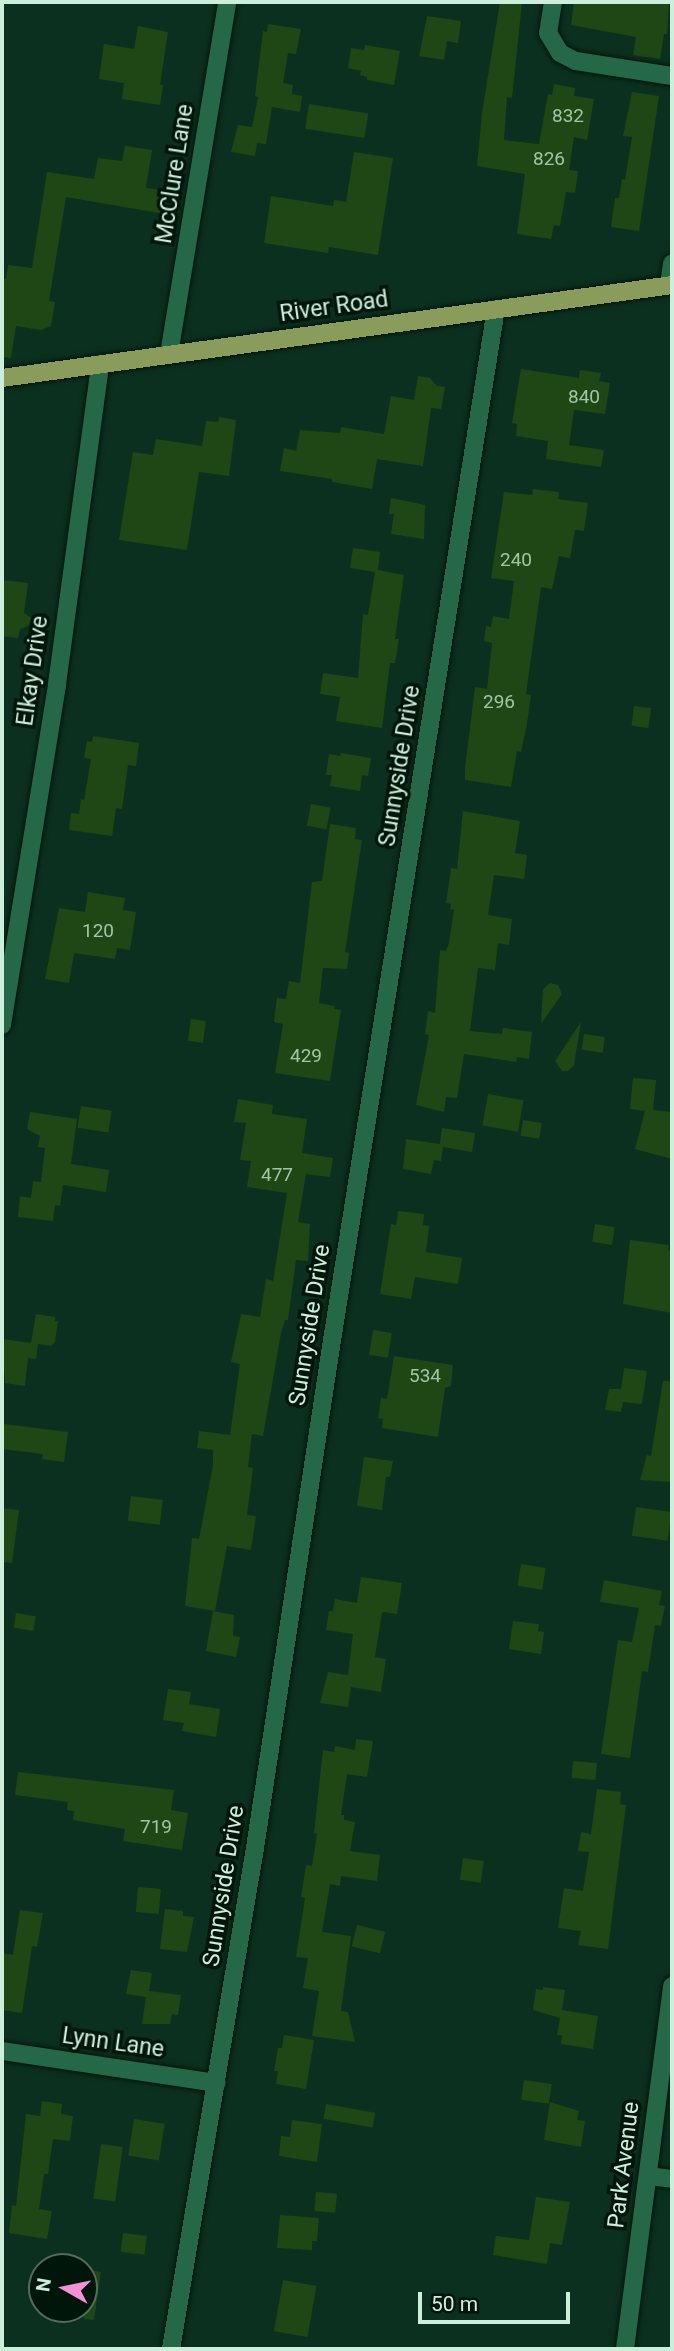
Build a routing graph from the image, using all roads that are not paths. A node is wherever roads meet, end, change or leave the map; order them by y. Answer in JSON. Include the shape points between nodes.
{"nodes":[{"id":1,"x":227,"y":2,"type":"edge"},
{"id":2,"x":553,"y":2,"type":"edge"},
{"id":3,"x":672,"y":76,"type":"edge"},
{"id":4,"x":672,"y":263,"type":"edge"},
{"id":5,"x":671,"y":285,"type":"edge"},
{"id":6,"x":496,"y":309,"type":"junction"},
{"id":7,"x":169,"y":355,"type":"junction"},
{"id":8,"x":100,"y":364,"type":"junction"},
{"id":9,"x":2,"y":378,"type":"edge"},
{"id":10,"x":2,"y":1025,"type":"edge"},
{"id":11,"x":672,"y":1986,"type":"edge"},
{"id":12,"x":2,"y":2051,"type":"edge"},
{"id":13,"x":216,"y":2083,"type":"junction"},
{"id":14,"x":648,"y":2176,"type":"junction"},
{"id":15,"x":672,"y":2179,"type":"edge"},
{"id":16,"x":171,"y":2349,"type":"edge"},
{"id":17,"x":625,"y":2349,"type":"edge"}],
"edges":[{"from":1,"to":7,"type":"street","name":"McClure Lane"},
{"from":2,"to":3,"type":"street","via":[[548,33],[560,53],[576,61]]},
{"from":4,"to":5,"type":"street"},
{"from":5,"to":6,"type":"main road","name":"River Road"},
{"from":6,"to":7,"type":"main road","name":"River Road"},
{"from":6,"to":13,"type":"street","name":"Sunnyside Drive"},
{"from":7,"to":8,"type":"main road","name":"River Road"},
{"from":8,"to":9,"type":"main road","name":"River Road"},
{"from":8,"to":10,"type":"street","name":"Elkay Drive","via":[[57,684]]},
{"from":11,"to":14,"type":"street","name":"Park Avenue"},
{"from":12,"to":13,"type":"street","name":"Lynn Lane"},
{"from":13,"to":16,"type":"street","name":"Sunnyside Drive"},
{"from":14,"to":15,"type":"street"},
{"from":14,"to":17,"type":"street","name":"Park Avenue"}]}
